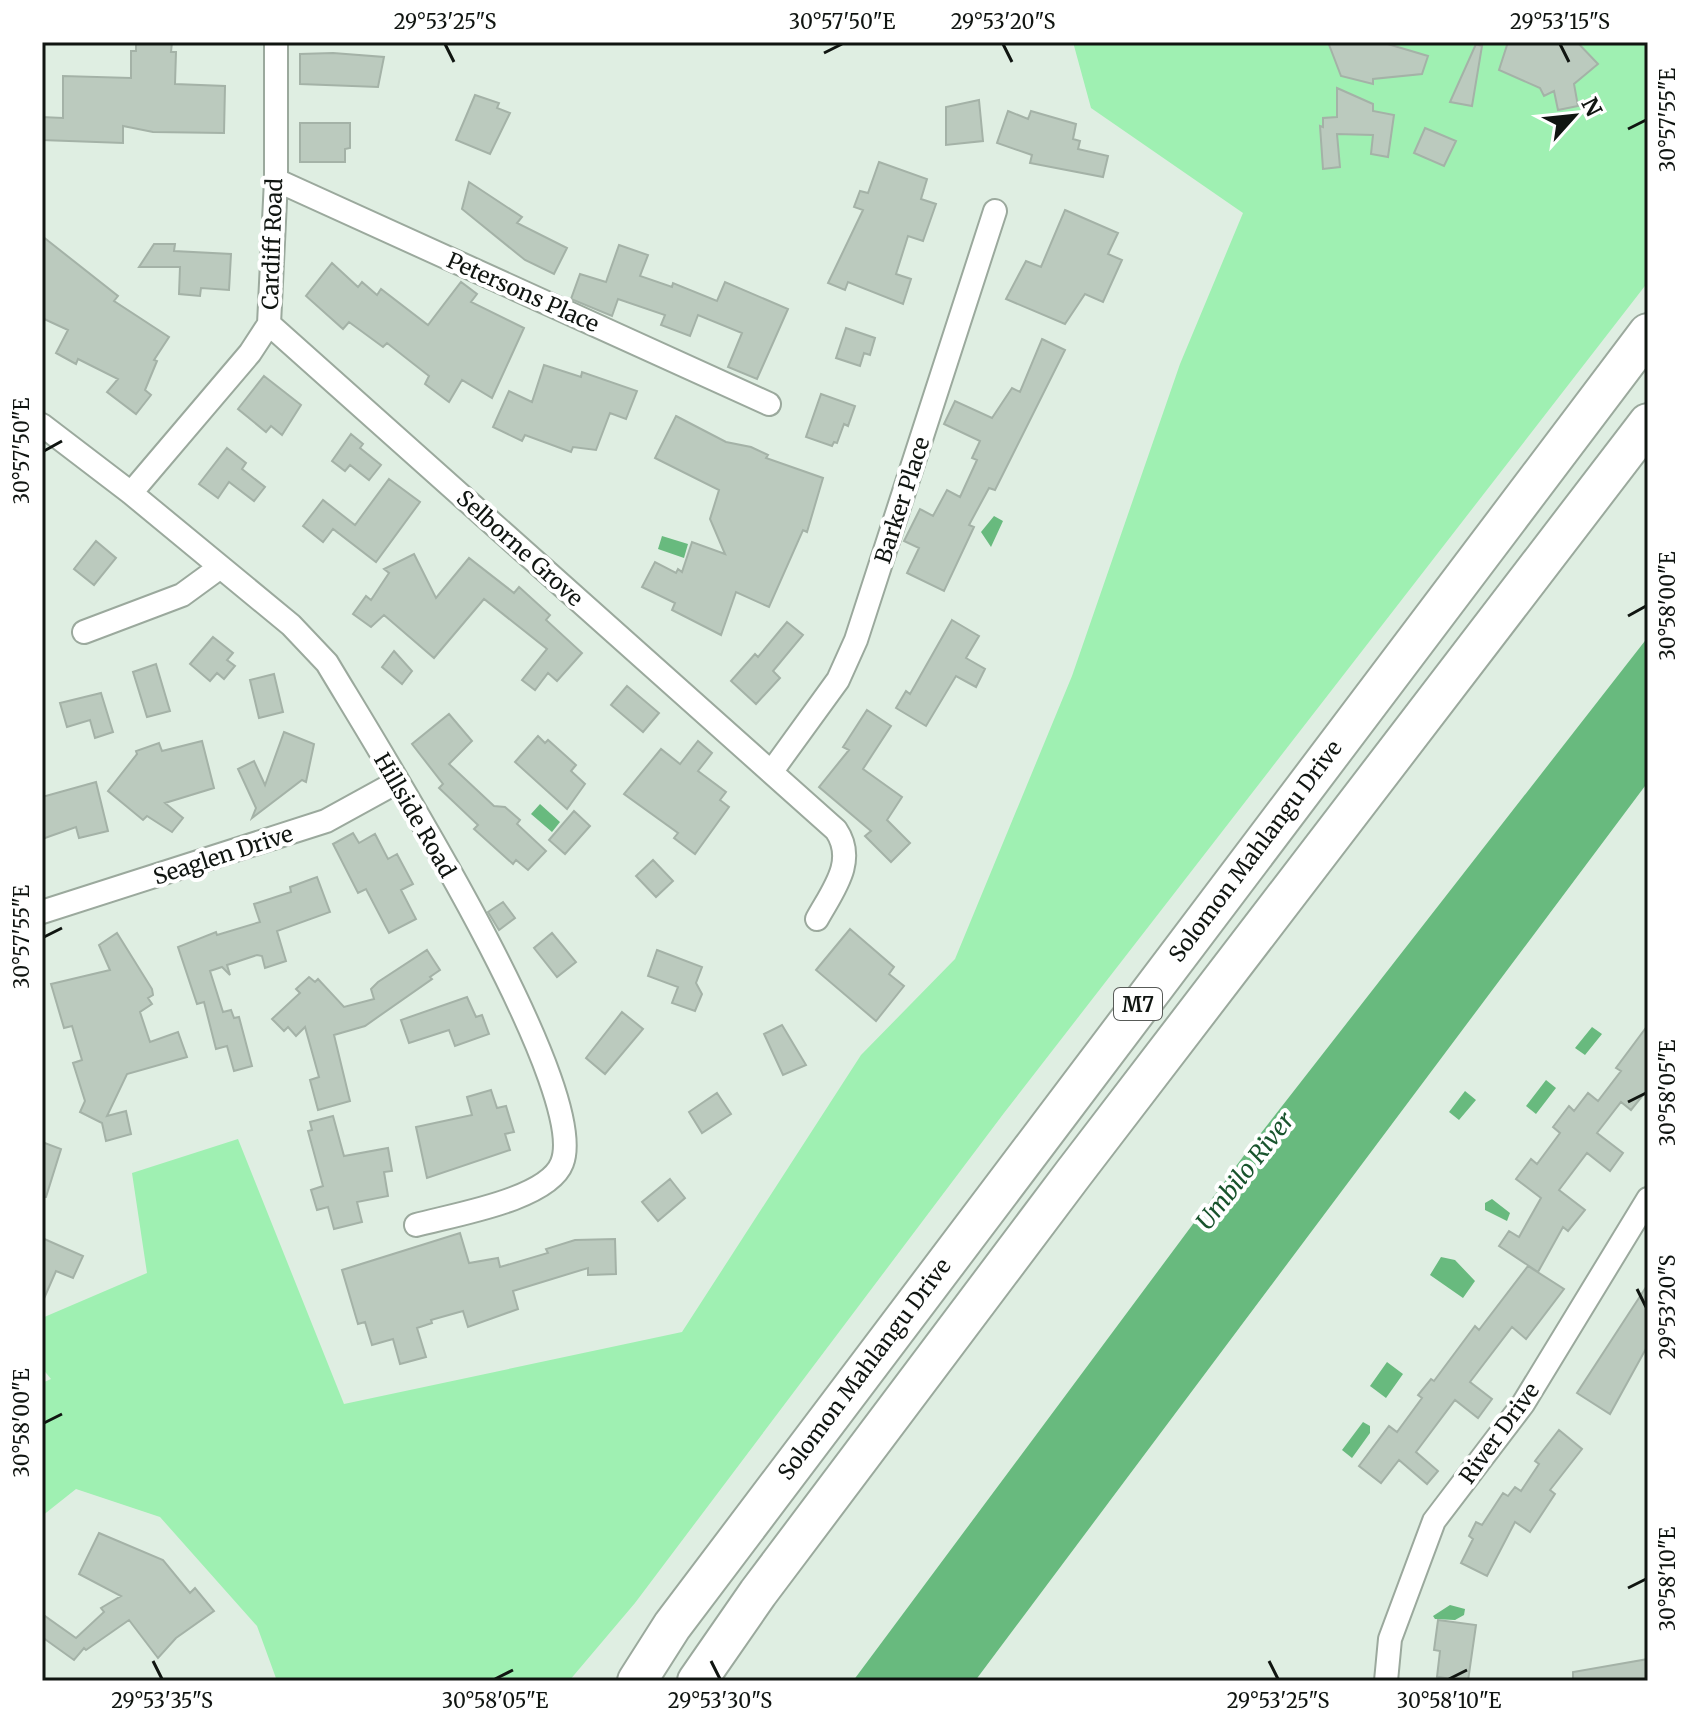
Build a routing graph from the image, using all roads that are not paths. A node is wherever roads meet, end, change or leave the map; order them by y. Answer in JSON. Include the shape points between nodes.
{"nodes":[{"id":1,"x":276,"y":42,"type":"edge"},
{"id":2,"x":276,"y":180,"type":"junction"},
{"id":3,"x":995,"y":211,"type":"dead end"},
{"id":4,"x":269,"y":324,"type":"junction"},
{"id":5,"x":1648,"y":333,"type":"edge"},
{"id":6,"x":769,"y":404,"type":"dead end"},
{"id":7,"x":1648,"y":423,"type":"edge"},
{"id":8,"x":42,"y":425,"type":"edge"},
{"id":9,"x":131,"y":493,"type":"junction"},
{"id":10,"x":219,"y":568,"type":"junction"},
{"id":11,"x":84,"y":632,"type":"dead end"},
{"id":12,"x":772,"y":771,"type":"junction"},
{"id":13,"x":397,"y":782,"type":"junction"},
{"id":14,"x":42,"y":912,"type":"edge"},
{"id":15,"x":817,"y":919,"type":"dead end"},
{"id":16,"x":1648,"y":1199,"type":"edge"},
{"id":17,"x":416,"y":1225,"type":"dead end"},
{"id":18,"x":637,"y":1681,"type":"edge"},
{"id":19,"x":697,"y":1681,"type":"edge"},
{"id":20,"x":1386,"y":1681,"type":"edge"}],
"edges":[{"from":1,"to":2,"type":"street","name":"Cardiff Road"},
{"from":2,"to":4,"type":"street","name":"Cardiff Road"},
{"from":2,"to":6,"type":"street","name":"Petersons Place"},
{"from":3,"to":12,"type":"street","name":"Barker Place","via":[[856,640],[838,680]]},
{"from":4,"to":9,"type":"street","name":"Cardiff Road"},
{"from":4,"to":12,"type":"street","name":"Selborne Grove"},
{"from":5,"to":18,"type":"highway","name":"Solomon Mahlangu Drive","number":"M7","via":[[1084,1076],[672,1626]]},
{"from":7,"to":19,"type":"highway","number":"M7","via":[[1053,1199]]},
{"from":8,"to":9,"type":"street","name":"Hillside Road"},
{"from":9,"to":10,"type":"street","name":"Hillside Road"},
{"from":10,"to":11,"type":"street","via":[[182,595]]},
{"from":10,"to":13,"type":"street","name":"Hillside Road","via":[[291,625],[327,663]]},
{"from":12,"to":15,"type":"street","name":"Selborne Grove","via":[[843,840],[843,871]]},
{"from":13,"to":14,"type":"street","name":"Seaglen Drive","via":[[315,825]]},
{"from":13,"to":17,"type":"street","name":"Hillside Road","via":[[524,1009],[550,1075],[565,1134],[563,1162],[550,1182],[524,1195]]},
{"from":16,"to":20,"type":"street","name":"River Drive","via":[[1523,1404],[1434,1521],[1390,1639]]}]}
